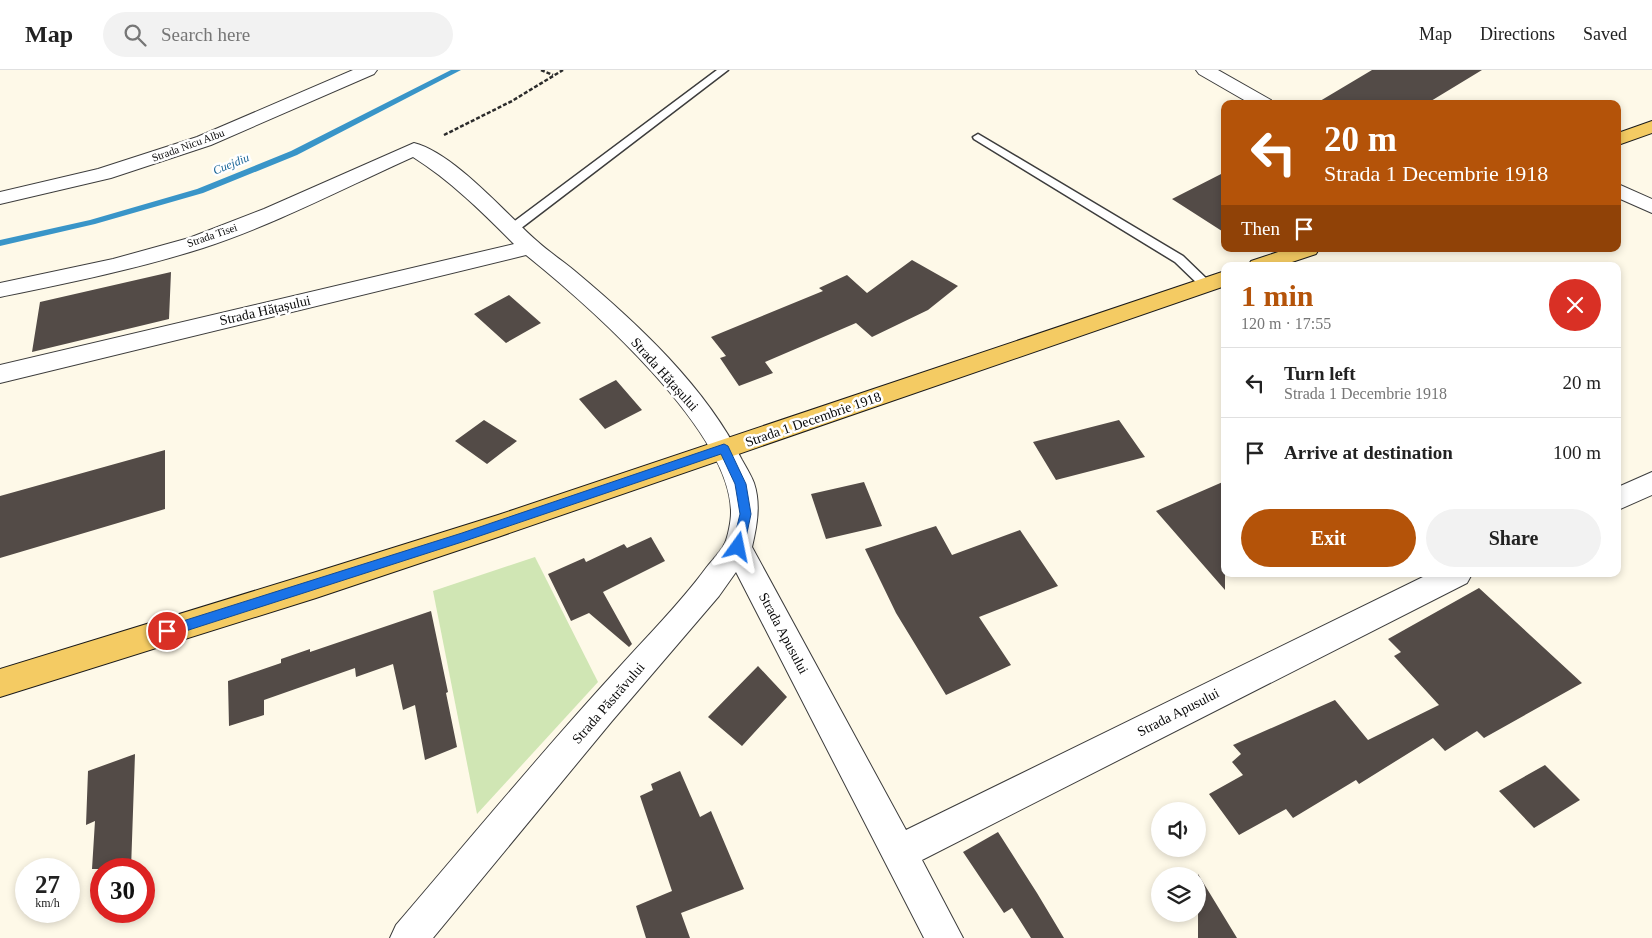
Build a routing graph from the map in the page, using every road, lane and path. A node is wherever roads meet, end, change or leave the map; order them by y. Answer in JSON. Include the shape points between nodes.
{"nodes":[{"id":1,"x":368,"y":70,"type":"edge"},
{"id":2,"x":541,"y":70,"type":"edge"},
{"id":3,"x":563,"y":70,"type":"edge"},
{"id":4,"x":723,"y":70,"type":"edge"},
{"id":5,"x":1205,"y":70,"type":"edge"},
{"id":6,"x":553,"y":75,"type":"junction"},
{"id":7,"x":1258,"y":100,"type":"edge"},
{"id":8,"x":1652,"y":127,"type":"edge"},
{"id":9,"x":978,"y":137,"type":"dead end"},
{"id":10,"x":1621,"y":138,"type":"edge"},
{"id":11,"x":414,"y":149,"type":"junction"},
{"id":12,"x":1621,"y":192,"type":"edge"},
{"id":13,"x":0,"y":198,"type":"edge"},
{"id":14,"x":1652,"y":207,"type":"edge"},
{"id":15,"x":512,"y":229,"type":"junction"},
{"id":16,"x":530,"y":247,"type":"junction"},
{"id":17,"x":1299,"y":252,"type":"edge"},
{"id":18,"x":1270,"y":262,"type":"edge"},
{"id":19,"x":1216,"y":281,"type":"edge"},
{"id":20,"x":0,"y":290,"type":"edge"},
{"id":21,"x":0,"y":374,"type":"edge"},
{"id":22,"x":724,"y":449,"type":"junction"},
{"id":23,"x":1652,"y":483,"type":"edge"},
{"id":24,"x":1621,"y":498,"type":"edge"},
{"id":25,"x":738,"y":547,"type":"junction"},
{"id":26,"x":1451,"y":577,"type":"edge"},
{"id":27,"x":0,"y":683,"type":"edge"},
{"id":28,"x":900,"y":852,"type":"junction"},
{"id":29,"x":409,"y":938,"type":"edge"},
{"id":30,"x":944,"y":938,"type":"edge"}],
"edges":[{"from":1,"to":13,"type":"street","name":"Strada Nicu Albu","via":[[204,141],[104,174]]},
{"from":2,"to":6,"type":"path"},
{"from":3,"to":6,"type":"path"},
{"from":4,"to":15,"type":"lane"},
{"from":5,"to":7,"type":"street"},
{"from":6,"to":11,"type":"path","via":[[512,101]]},
{"from":8,"to":10,"type":"main road"},
{"from":9,"to":19,"type":"lane"},
{"from":11,"to":15,"type":"street","name":"Strada Hățașului","via":[[476,194]]},
{"from":11,"to":20,"type":"street","name":"Strada Tisei","via":[[222,234],[146,256]]},
{"from":12,"to":14,"type":"street"},
{"from":15,"to":16,"type":"street","name":"Strada Hățașului"},
{"from":16,"to":21,"type":"street","name":"Strada Hățașului"},
{"from":16,"to":22,"type":"street","name":"Strada Hățașului","via":[[639,343],[693,402]]},
{"from":17,"to":18,"type":"main road"},
{"from":19,"to":22,"type":"main road","name":"Strada 1 Decembrie 1918"},
{"from":22,"to":25,"type":"street","name":"Strada Păstrăvului","via":[[741,484],[745,514]]},
{"from":22,"to":27,"type":"main road","name":"Strada 1 Decembrie 1918","via":[[334,579]]},
{"from":23,"to":24,"type":"street"},
{"from":25,"to":28,"type":"street","name":"Strada Apusului"},
{"from":25,"to":29,"type":"street","name":"Strada Păstrăvului","via":[[709,587]]},
{"from":26,"to":28,"type":"street","name":"Strada Apusului"},
{"from":28,"to":30,"type":"street","name":"Strada Apusului"}]}
